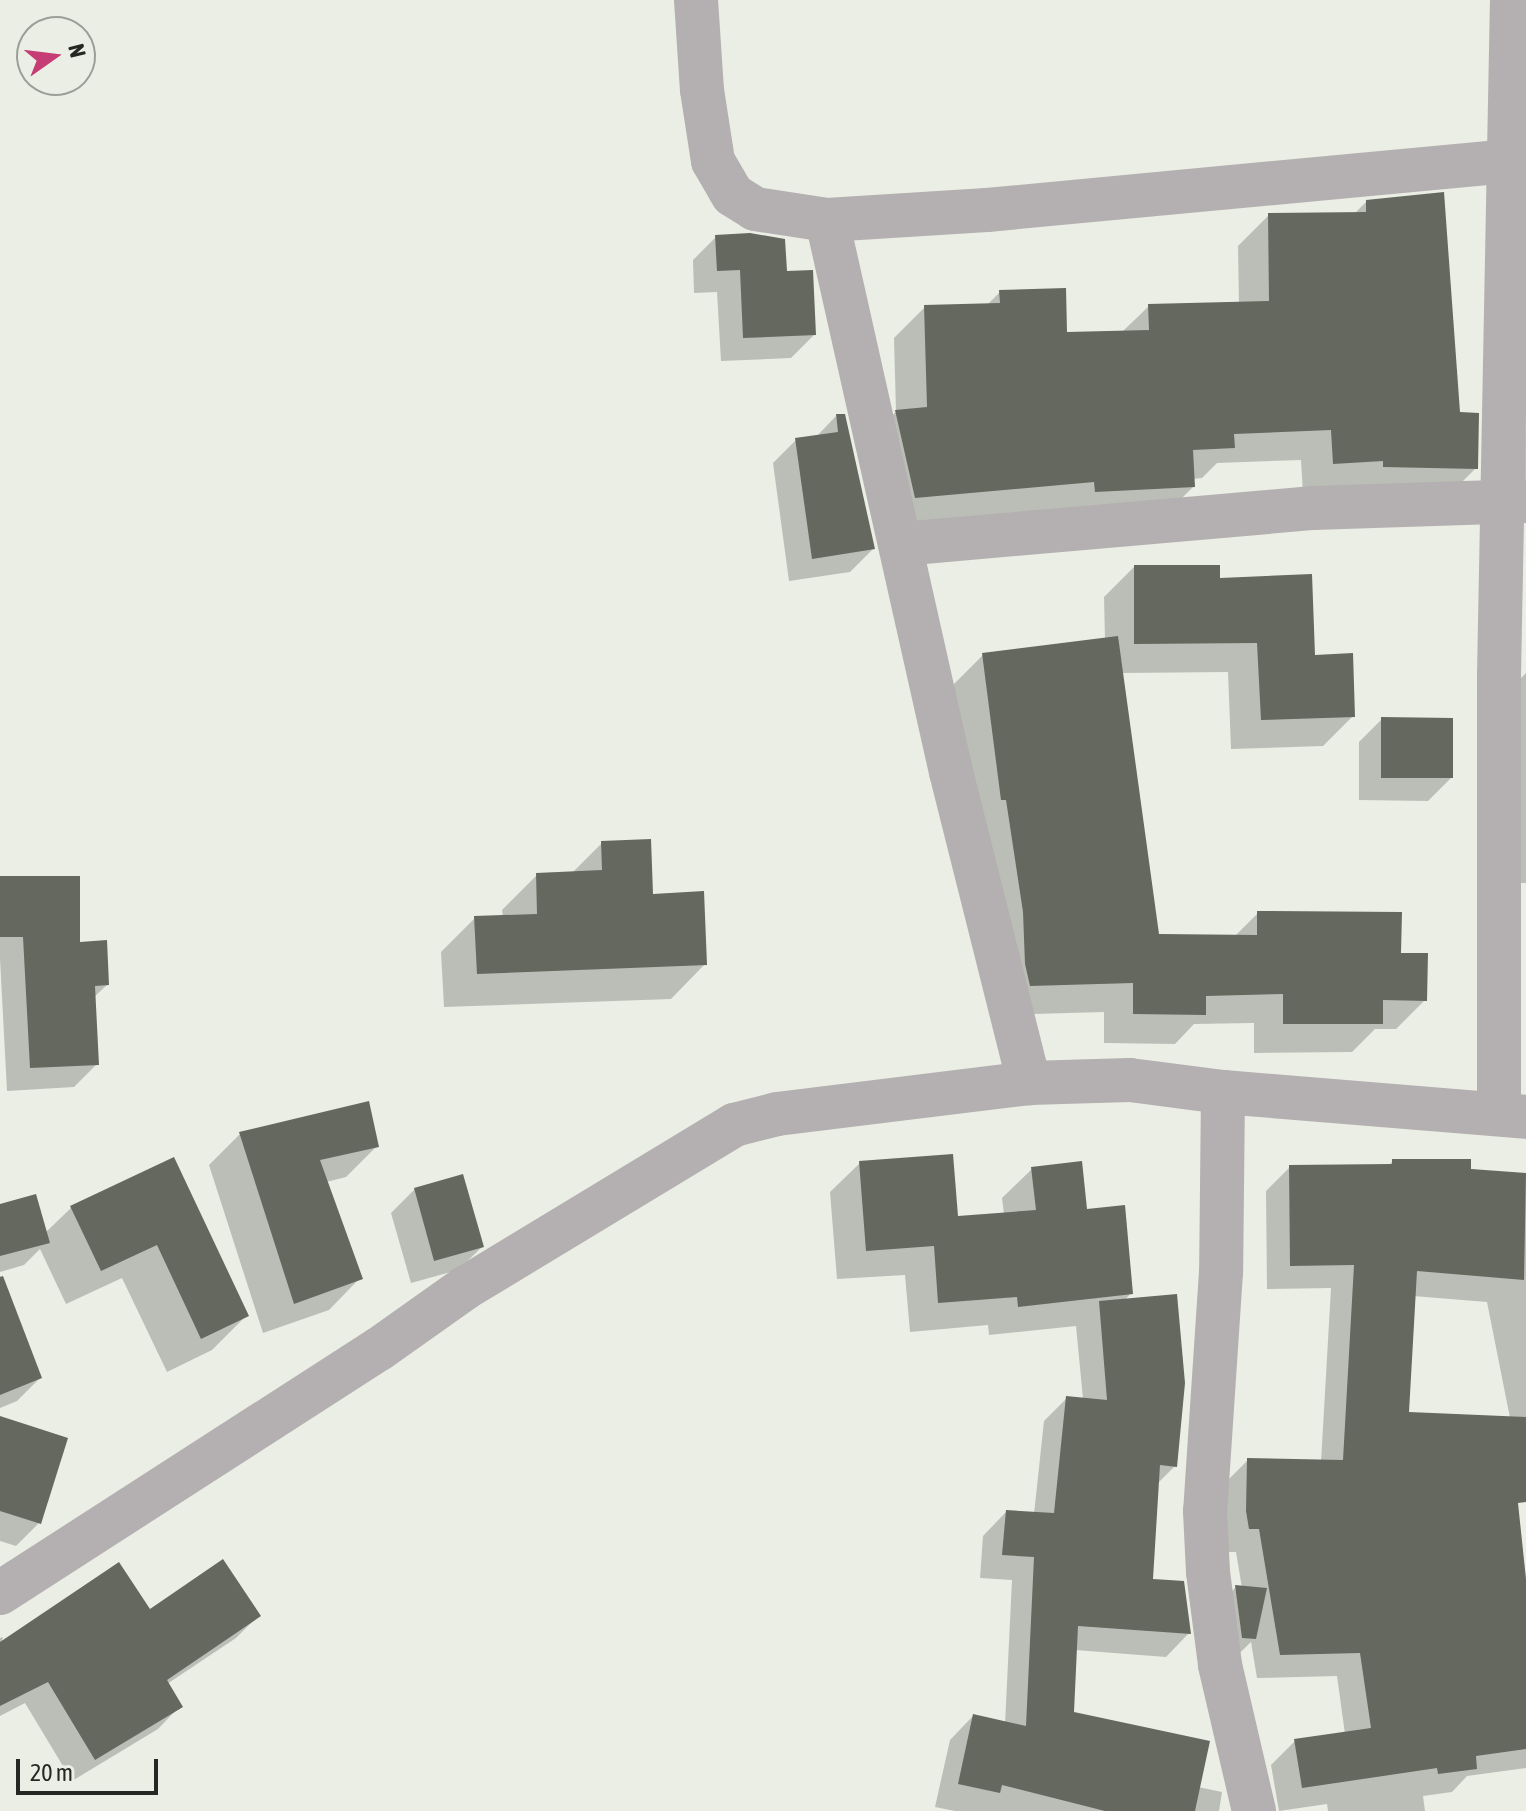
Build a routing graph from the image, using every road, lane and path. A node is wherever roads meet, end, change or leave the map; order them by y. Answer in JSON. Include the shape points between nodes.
{"nodes":[{"id":1,"x":696,"y":0,"type":"edge"},
{"id":2,"x":1512,"y":0,"type":"edge"},
{"id":3,"x":1508,"y":161,"type":"junction"},
{"id":4,"x":827,"y":220,"type":"junction"},
{"id":5,"x":1514,"y":500,"type":"edge"},
{"id":6,"x":901,"y":544,"type":"junction"},
{"id":7,"x":1029,"y":1083,"type":"junction"},
{"id":8,"x":1223,"y":1092,"type":"junction"},
{"id":9,"x":1512,"y":1115,"type":"edge"},
{"id":10,"x":0,"y":1593,"type":"edge"},
{"id":11,"x":1254,"y":1811,"type":"edge"}],
"edges":[{"from":1,"to":4,"type":"street","via":[[702,90],[713,161],[724,184],[755,209]]},
{"from":2,"to":3,"type":"street"},
{"from":3,"to":4,"type":"street"},
{"from":3,"to":5,"type":"street"},
{"from":4,"to":6,"type":"street"},
{"from":5,"to":6,"type":"street","via":[[1313,508]]},
{"from":5,"to":9,"type":"street"},
{"from":6,"to":7,"type":"street","via":[[951,772]]},
{"from":7,"to":8,"type":"street","via":[[1130,1080]]},
{"from":7,"to":10,"type":"street","via":[[777,1114],[716,1132],[465,1288]]},
{"from":8,"to":9,"type":"street"},
{"from":8,"to":11,"type":"street","via":[[1221,1272],[1205,1526],[1220,1665]]}]}
